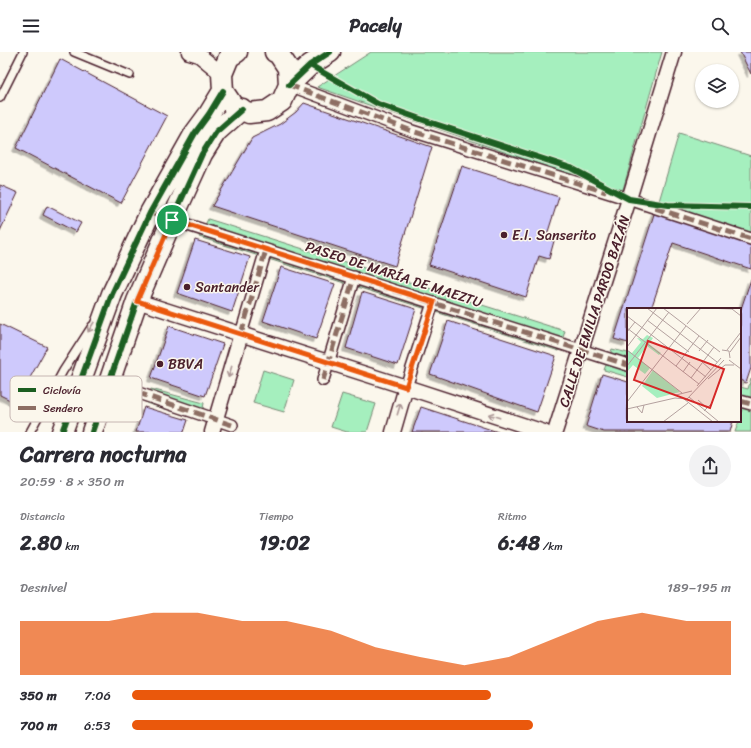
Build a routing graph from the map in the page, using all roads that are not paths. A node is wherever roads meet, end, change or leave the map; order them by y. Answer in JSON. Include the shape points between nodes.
{"nodes":[{"id":1,"x":23,"y":52,"type":"edge"},
{"id":2,"x":74,"y":52,"type":"edge"},
{"id":3,"x":237,"y":52,"type":"edge"},
{"id":4,"x":278,"y":52,"type":"edge"},
{"id":5,"x":330,"y":52,"type":"edge"},
{"id":6,"x":674,"y":52,"type":"edge"},
{"id":7,"x":196,"y":53,"type":"edge"},
{"id":8,"x":130,"y":75,"type":"dead end"},
{"id":9,"x":222,"y":82,"type":"junction"},
{"id":10,"x":289,"y":85,"type":"junction"},
{"id":11,"x":0,"y":98,"type":"edge"},
{"id":12,"x":242,"y":109,"type":"junction"},
{"id":13,"x":629,"y":199,"type":"junction"},
{"id":14,"x":150,"y":213,"type":"junction"},
{"id":15,"x":172,"y":220,"type":"junction"},
{"id":16,"x":751,"y":239,"type":"edge"},
{"id":17,"x":266,"y":250,"type":"junction"},
{"id":18,"x":354,"y":277,"type":"junction"},
{"id":19,"x":112,"y":294,"type":"junction"},
{"id":20,"x":137,"y":301,"type":"junction"},
{"id":21,"x":434,"y":302,"type":"junction"},
{"id":22,"x":241,"y":334,"type":"junction"},
{"id":23,"x":582,"y":350,"type":"junction"},
{"id":24,"x":328,"y":362,"type":"junction"},
{"id":25,"x":627,"y":364,"type":"edge"},
{"id":26,"x":60,"y":376,"type":"edge"},
{"id":27,"x":82,"y":376,"type":"edge"},
{"id":28,"x":111,"y":376,"type":"edge"},
{"id":29,"x":323,"y":380,"type":"dead end"},
{"id":30,"x":406,"y":387,"type":"junction"},
{"id":31,"x":142,"y":397,"type":"edge"},
{"id":32,"x":741,"y":400,"type":"edge"},
{"id":33,"x":751,"y":404,"type":"edge"},
{"id":34,"x":35,"y":422,"type":"edge"},
{"id":35,"x":66,"y":422,"type":"edge"},
{"id":36,"x":95,"y":422,"type":"edge"},
{"id":37,"x":232,"y":425,"type":"dead end"},
{"id":38,"x":214,"y":426,"type":"edge"},
{"id":39,"x":30,"y":432,"type":"edge"},
{"id":40,"x":62,"y":432,"type":"edge"},
{"id":41,"x":92,"y":432,"type":"edge"},
{"id":42,"x":393,"y":432,"type":"edge"},
{"id":43,"x":544,"y":432,"type":"edge"},
{"id":44,"x":555,"y":432,"type":"edge"}],
"edges":[{"from":1,"to":11,"type":"lane"},
{"from":2,"to":8,"type":"lane"},
{"from":3,"to":9,"type":"main road","via":[[229,57]]},
{"from":4,"to":10,"type":"main road","via":[[288,68]]},
{"from":5,"to":10,"type":"main road","via":[[310,65]]},
{"from":6,"to":13,"type":"street","name":"CALLE DE EMILIA PARDO BAZÁN"},
{"from":7,"to":9,"type":"street"},
{"from":9,"to":12,"type":"main road","via":[[233,106]]},
{"from":9,"to":14,"type":"main road","via":[[209,114],[195,133]]},
{"from":10,"to":12,"type":"main road","via":[[282,101],[267,111],[250,113]]},
{"from":10,"to":13,"type":"street","via":[[412,131]]},
{"from":12,"to":15,"type":"main road","via":[[216,132],[202,154]]},
{"from":13,"to":16,"type":"street"},
{"from":13,"to":23,"type":"street","name":"CALLE DE EMILIA PARDO BAZÁN"},
{"from":14,"to":15,"type":"street","name":"PASEO DE MARÍA DE MAEZTU"},
{"from":14,"to":19,"type":"main road"},
{"from":15,"to":17,"type":"street","name":"PASEO DE MARÍA DE MAEZTU"},
{"from":15,"to":20,"type":"main road"},
{"from":17,"to":18,"type":"street","name":"PASEO DE MARÍA DE MAEZTU"},
{"from":17,"to":22,"type":"street"},
{"from":18,"to":21,"type":"street","name":"PASEO DE MARÍA DE MAEZTU"},
{"from":18,"to":24,"type":"street"},
{"from":19,"to":26,"type":"lane","one_way":true},
{"from":19,"to":27,"type":"main road"},
{"from":20,"to":22,"type":"street"},
{"from":20,"to":28,"type":"main road"},
{"from":21,"to":23,"type":"street","name":"PASEO DE MARÍA DE MAEZTU"},
{"from":21,"to":30,"type":"street"},
{"from":22,"to":24,"type":"street"},
{"from":22,"to":38,"type":"street","one_way":true},
{"from":23,"to":25,"type":"street","name":"PASEO DE MARÍA DE MAEZTU"},
{"from":23,"to":44,"type":"street","name":"CALLE DE EMILIA PARDO BAZÁN"},
{"from":24,"to":29,"type":"street"},
{"from":24,"to":30,"type":"street"},
{"from":42,"to":30,"type":"street","one_way":true},
{"from":43,"to":30,"type":"street","one_way":true},
{"from":31,"to":38,"type":"street"},
{"from":32,"to":33,"type":"street"},
{"from":34,"to":39,"type":"lane","one_way":true},
{"from":35,"to":40,"type":"main road"},
{"from":36,"to":41,"type":"main road"},
{"from":37,"to":38,"type":"street"}]}
